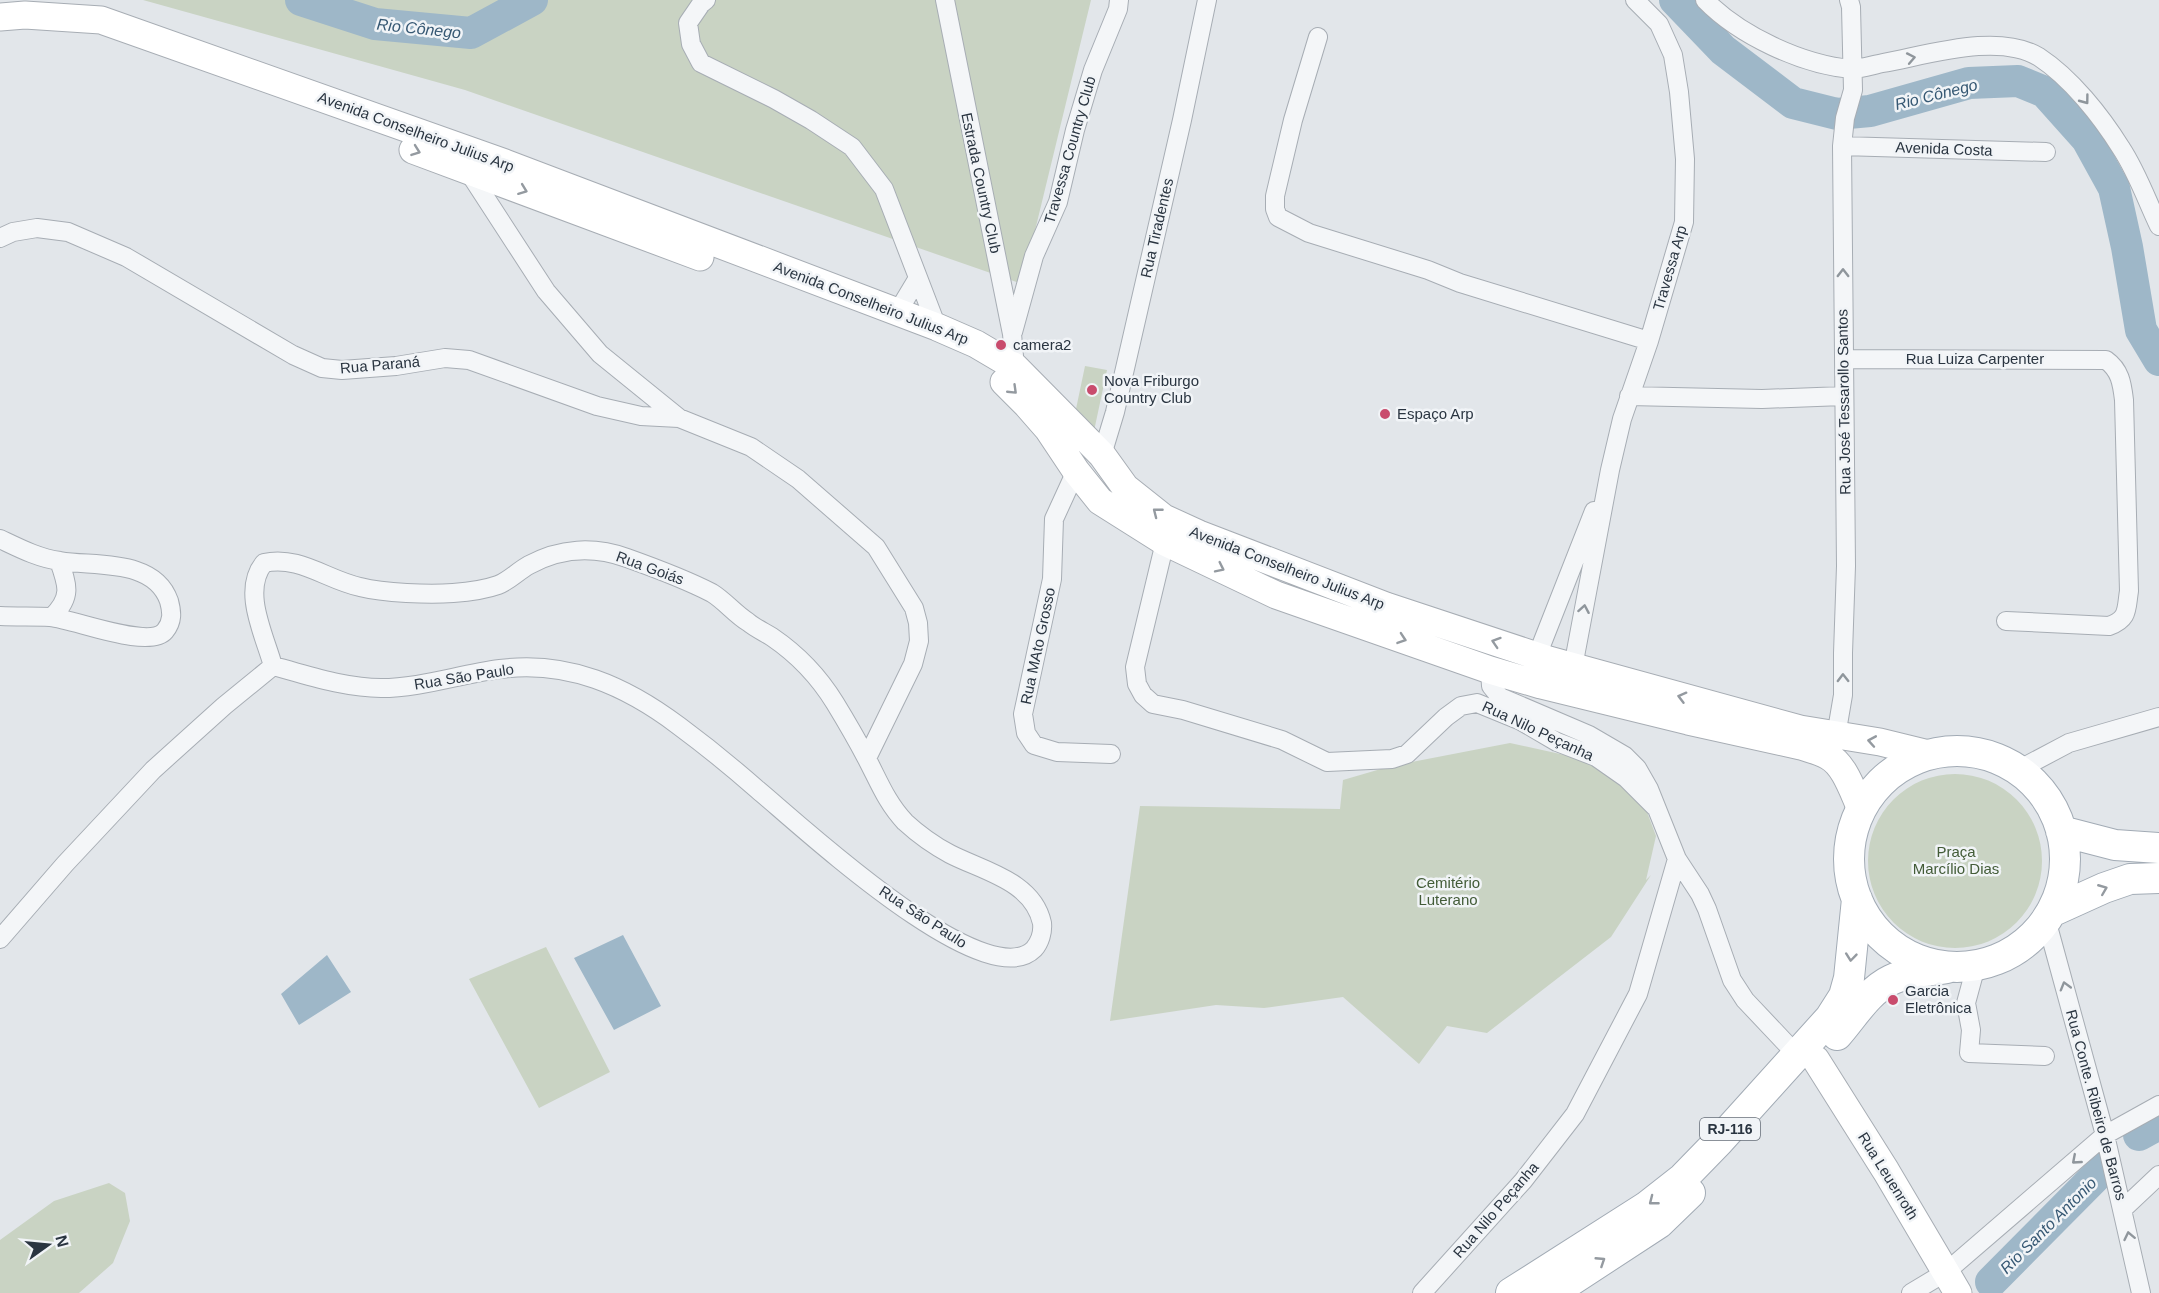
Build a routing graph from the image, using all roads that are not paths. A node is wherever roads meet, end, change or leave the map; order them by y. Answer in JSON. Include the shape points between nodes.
{"nodes":[{"id":1,"x":66,"y":0,"type":"edge"},
{"id":2,"x":706,"y":0,"type":"edge"},
{"id":3,"x":945,"y":0,"type":"edge"},
{"id":4,"x":1119,"y":0,"type":"edge"},
{"id":5,"x":1207,"y":0,"type":"edge"},
{"id":6,"x":1635,"y":0,"type":"edge"},
{"id":7,"x":1705,"y":0,"type":"edge"},
{"id":8,"x":1849,"y":0,"type":"edge"},
{"id":9,"x":0,"y":17,"type":"edge"},
{"id":10,"x":101,"y":20,"type":"junction"},
{"id":11,"x":0,"y":33,"type":"edge"},
{"id":12,"x":1318,"y":37,"type":"dead end"},
{"id":13,"x":1853,"y":69,"type":"junction"},
{"id":14,"x":1842,"y":146,"type":"junction"},
{"id":15,"x":2046,"y":152,"type":"dead end"},
{"id":16,"x":463,"y":158,"type":"junction"},
{"id":17,"x":2159,"y":226,"type":"edge"},
{"id":18,"x":0,"y":238,"type":"edge"},
{"id":19,"x":918,"y":278,"type":"junction"},
{"id":20,"x":897,"y":313,"type":"junction"},
{"id":21,"x":937,"y":327,"type":"junction"},
{"id":22,"x":1012,"y":334,"type":"junction"},
{"id":23,"x":1649,"y":341,"type":"junction"},
{"id":24,"x":1844,"y":359,"type":"junction"},
{"id":25,"x":1015,"y":367,"type":"junction"},
{"id":26,"x":1629,"y":396,"type":"junction"},
{"id":27,"x":1843,"y":396,"type":"junction"},
{"id":28,"x":679,"y":418,"type":"junction"},
{"id":29,"x":1102,"y":455,"type":"junction"},
{"id":30,"x":1076,"y":471,"type":"junction"},
{"id":31,"x":1610,"y":471,"type":"junction"},
{"id":32,"x":0,"y":538,"type":"edge"},
{"id":33,"x":1165,"y":542,"type":"junction"},
{"id":34,"x":59,"y":561,"type":"junction"},
{"id":35,"x":0,"y":616,"type":"edge"},
{"id":36,"x":52,"y":617,"type":"junction"},
{"id":37,"x":2006,"y":621,"type":"dead end"},
{"id":38,"x":1537,"y":656,"type":"junction"},
{"id":39,"x":273,"y":666,"type":"junction"},
{"id":40,"x":1573,"y":667,"type":"junction"},
{"id":41,"x":1490,"y":670,"type":"junction"},
{"id":42,"x":2159,"y":717,"type":"edge"},
{"id":43,"x":1836,"y":736,"type":"junction"},
{"id":44,"x":1111,"y":754,"type":"dead end"},
{"id":45,"x":1929,"y":754,"type":"junction"},
{"id":46,"x":867,"y":758,"type":"junction"},
{"id":47,"x":2018,"y":770,"type":"junction"},
{"id":48,"x":1655,"y":807,"type":"junction"},
{"id":49,"x":1861,"y":809,"type":"junction"},
{"id":50,"x":2061,"y":831,"type":"junction"},
{"id":51,"x":2159,"y":848,"type":"edge"},
{"id":52,"x":1677,"y":859,"type":"junction"},
{"id":53,"x":2159,"y":878,"type":"edge"},
{"id":54,"x":1857,"y":899,"type":"junction"},
{"id":55,"x":2048,"y":916,"type":"junction"},
{"id":56,"x":0,"y":939,"type":"edge"},
{"id":57,"x":1963,"y":966,"type":"junction"},
{"id":58,"x":2044,"y":1056,"type":"dead end"},
{"id":59,"x":1806,"y":1057,"type":"junction"},
{"id":60,"x":2159,"y":1105,"type":"edge"},
{"id":61,"x":2105,"y":1135,"type":"junction"},
{"id":62,"x":2159,"y":1175,"type":"edge"},
{"id":63,"x":2123,"y":1209,"type":"junction"},
{"id":64,"x":1953,"y":1284,"type":"edge"},
{"id":65,"x":1422,"y":1293,"type":"edge"},
{"id":66,"x":1511,"y":1293,"type":"edge"},
{"id":67,"x":1552,"y":1293,"type":"edge"},
{"id":68,"x":1911,"y":1293,"type":"edge"},
{"id":69,"x":2141,"y":1293,"type":"edge"}],
"edges":[{"from":1,"to":10,"type":"main road"},
{"from":2,"to":19,"type":"street","via":[[688,23],[691,45],[701,63],[793,109],[852,147],[884,189]]},
{"from":3,"to":22,"type":"street","name":"Estrada Country Club"},
{"from":4,"to":22,"type":"street","name":"Travessa Country Club","via":[[1089,81],[1058,202],[1034,256]]},
{"from":5,"to":29,"type":"street","name":"Rua Tiradentes","via":[[1123,378]]},
{"from":6,"to":23,"type":"street","name":"Travessa Arp","via":[[1659,24],[1672,55],[1685,159],[1684,222]]},
{"from":7,"to":13,"type":"street","via":[[1758,39],[1809,60]]},
{"from":8,"to":13,"type":"street","name":"Rua José Tessarollo Santos"},
{"from":9,"to":10,"type":"main road","name":"Avenida Conselheiro Julius Arp"},
{"from":10,"to":16,"type":"main road","name":"Avenida Conselheiro Julius Arp"},
{"from":11,"to":16,"type":"main road","name":"Avenida Conselheiro Julius Arp","one_way":true,"via":[[36,30],[84,34]]},
{"from":12,"to":23,"type":"street","via":[[1275,196],[1278,217],[1309,233]]},
{"from":13,"to":14,"type":"street","name":"Rua José Tessarollo Santos"},
{"from":13,"to":17,"type":"street","one_way":true,"via":[[1984,44],[2007,46],[2037,56],[2070,81],[2122,149]]},
{"from":14,"to":15,"type":"street","name":"Avenida Costa"},
{"from":24,"to":14,"type":"street","name":"Rua José Tessarollo Santos","one_way":true},
{"from":16,"to":20,"type":"main road","name":"Avenida Conselheiro Julius Arp"},
{"from":16,"to":28,"type":"street","via":[[546,291],[600,354]]},
{"from":16,"to":30,"type":"main road","name":"Avenida Conselheiro Julius Arp","one_way":true,"via":[[952,352],[1006,384],[1048,429]]},
{"from":18,"to":28,"type":"street","name":"Rua Paraná","via":[[37,228],[68,232],[126,257],[322,368],[396,366],[445,358],[469,360],[597,406],[641,416]]},
{"from":19,"to":20,"type":"street"},
{"from":19,"to":21,"type":"street"},
{"from":20,"to":21,"type":"main road","name":"Avenida Conselheiro Julius Arp"},
{"from":21,"to":25,"type":"main road","name":"Avenida Conselheiro Julius Arp"},
{"from":22,"to":25,"type":"street","name":"Estrada Country Club"},
{"from":23,"to":26,"type":"street","name":"Travessa Arp"},
{"from":24,"to":27,"type":"street","name":"Rua José Tessarollo Santos"},
{"from":24,"to":37,"type":"street","name":"Rua Luiza Carpenter","via":[[2106,360],[2115,366],[2124,400],[2129,591],[2126,614],[2109,626]]},
{"from":25,"to":29,"type":"main road","name":"Avenida Conselheiro Julius Arp"},
{"from":26,"to":27,"type":"street"},
{"from":26,"to":31,"type":"street","name":"Travessa Arp"},
{"from":43,"to":27,"type":"street","name":"Rua José Tessarollo Santos","one_way":true,"via":[[1844,695]]},
{"from":28,"to":46,"type":"street","via":[[751,447],[798,479],[876,547],[914,608],[919,641],[913,664]]},
{"from":38,"to":29,"type":"main road","name":"Avenida Conselheiro Julius Arp","one_way":true,"via":[[1386,606],[1164,518],[1125,487]]},
{"from":30,"to":33,"type":"main road","name":"Avenida Conselheiro Julius Arp","via":[[1100,501]]},
{"from":30,"to":44,"type":"street","name":"Rua MAto Grosso","via":[[1054,519],[1052,579],[1023,714],[1026,733],[1034,744],[1058,752]]},
{"from":31,"to":38,"type":"street","name":"Travessa Arp"},
{"from":40,"to":31,"type":"street","name":"Travessa Arp","one_way":true},
{"from":32,"to":34,"type":"street"},
{"from":33,"to":41,"type":"main road","name":"Avenida Conselheiro Julius Arp","one_way":true,"via":[[1276,595]]},
{"from":33,"to":48,"type":"street","name":"Rua Nilo Peçanha","via":[[1135,667],[1137,684],[1153,704],[1282,740],[1327,762],[1392,759],[1407,754],[1461,706],[1477,703],[1596,757],[1626,778]]},
{"from":34,"to":36,"type":"street","via":[[67,594],[63,606]]},
{"from":34,"to":36,"type":"street","via":[[103,564],[153,578],[173,613],[162,635],[152,638]]},
{"from":35,"to":36,"type":"street"},
{"from":38,"to":40,"type":"main road","name":"Avenida Conselheiro Julius Arp"},
{"from":39,"to":46,"type":"street","name":"Rua Goiás","via":[[254,587],[264,563],[292,562],[360,587],[451,594],[501,584],[530,564],[584,549],[621,556],[716,595],[806,665],[833,699]]},
{"from":39,"to":46,"type":"street","name":"Rua São Paulo","via":[[352,686],[383,688],[504,669],[584,674],[625,690],[677,724],[825,849],[911,914],[984,954],[1014,959],[1034,950],[1043,933],[1041,919],[1023,891],[947,852],[910,827],[890,805]]},
{"from":39,"to":56,"type":"street","via":[[153,770]]},
{"from":43,"to":40,"type":"main road","name":"Avenida Conselheiro Julius Arp","one_way":true},
{"from":41,"to":48,"type":"street","name":"Rua Nilo Peçanha","via":[[1491,686],[1500,697],[1589,735],[1625,756],[1637,768]]},
{"from":41,"to":49,"type":"main road","name":"Avenida Conselheiro Julius Arp","via":[[1827,755],[1843,772]]},
{"from":42,"to":47,"type":"street","via":[[2069,743]]},
{"from":45,"to":43,"type":"main road","name":"Avenida Conselheiro Julius Arp","one_way":true},
{"from":45,"to":47,"type":"main road","number":"RJ-116","via":[[1975,752],[1998,758]]},
{"from":45,"to":49,"type":"main road","number":"RJ-116","via":[[1889,774]]},
{"from":47,"to":50,"type":"main road","number":"RJ-116","via":[[2037,786],[2052,807]]},
{"from":48,"to":52,"type":"street","name":"Rua Nilo Peçanha"},
{"from":49,"to":54,"type":"main road","number":"RJ-116","via":[[1849,848],[1851,882]]},
{"from":50,"to":51,"type":"main road","via":[[2115,845]]},
{"from":50,"to":55,"type":"main road","number":"RJ-116","via":[[2065,858],[2061,886]]},
{"from":52,"to":59,"type":"street","name":"Rua Nilo Peçanha","via":[[1700,894],[1732,980],[1745,1000]]},
{"from":52,"to":65,"type":"street","name":"Rua Nilo Peçanha","via":[[1638,994],[1575,1114],[1523,1181]]},
{"from":55,"to":53,"type":"main road","number":"RJ-116","one_way":true,"via":[[2130,879]]},
{"from":54,"to":57,"type":"main road","number":"RJ-116","via":[[1882,937],[1910,954]]},
{"from":54,"to":59,"type":"main road","number":"RJ-116","one_way":true,"via":[[1844,996]]},
{"from":55,"to":57,"type":"main road","number":"RJ-116","via":[[2024,944],[1993,961]]},
{"from":61,"to":55,"type":"street","name":"Rua Conte. Ribeiro de Barros","one_way":true},
{"from":57,"to":58,"type":"street","via":[[1971,1030],[1969,1053]]},
{"from":57,"to":59,"type":"main road","number":"RJ-116","via":[[1891,980]]},
{"from":59,"to":64,"type":"main road","name":"Rua Leuenroth"},
{"from":59,"to":66,"type":"main road","number":"RJ-116","one_way":true,"via":[[1683,1178],[1646,1207]]},
{"from":67,"to":59,"type":"main road","number":"RJ-116","one_way":true,"via":[[1659,1223],[1685,1199]]},
{"from":60,"to":61,"type":"street"},
{"from":61,"to":63,"type":"street","name":"Rua Conte. Ribeiro de Barros"},
{"from":61,"to":64,"type":"street","one_way":true},
{"from":62,"to":63,"type":"street"},
{"from":69,"to":63,"type":"street","name":"Rua Conte. Ribeiro de Barros","one_way":true},
{"from":64,"to":68,"type":"street"}]}
